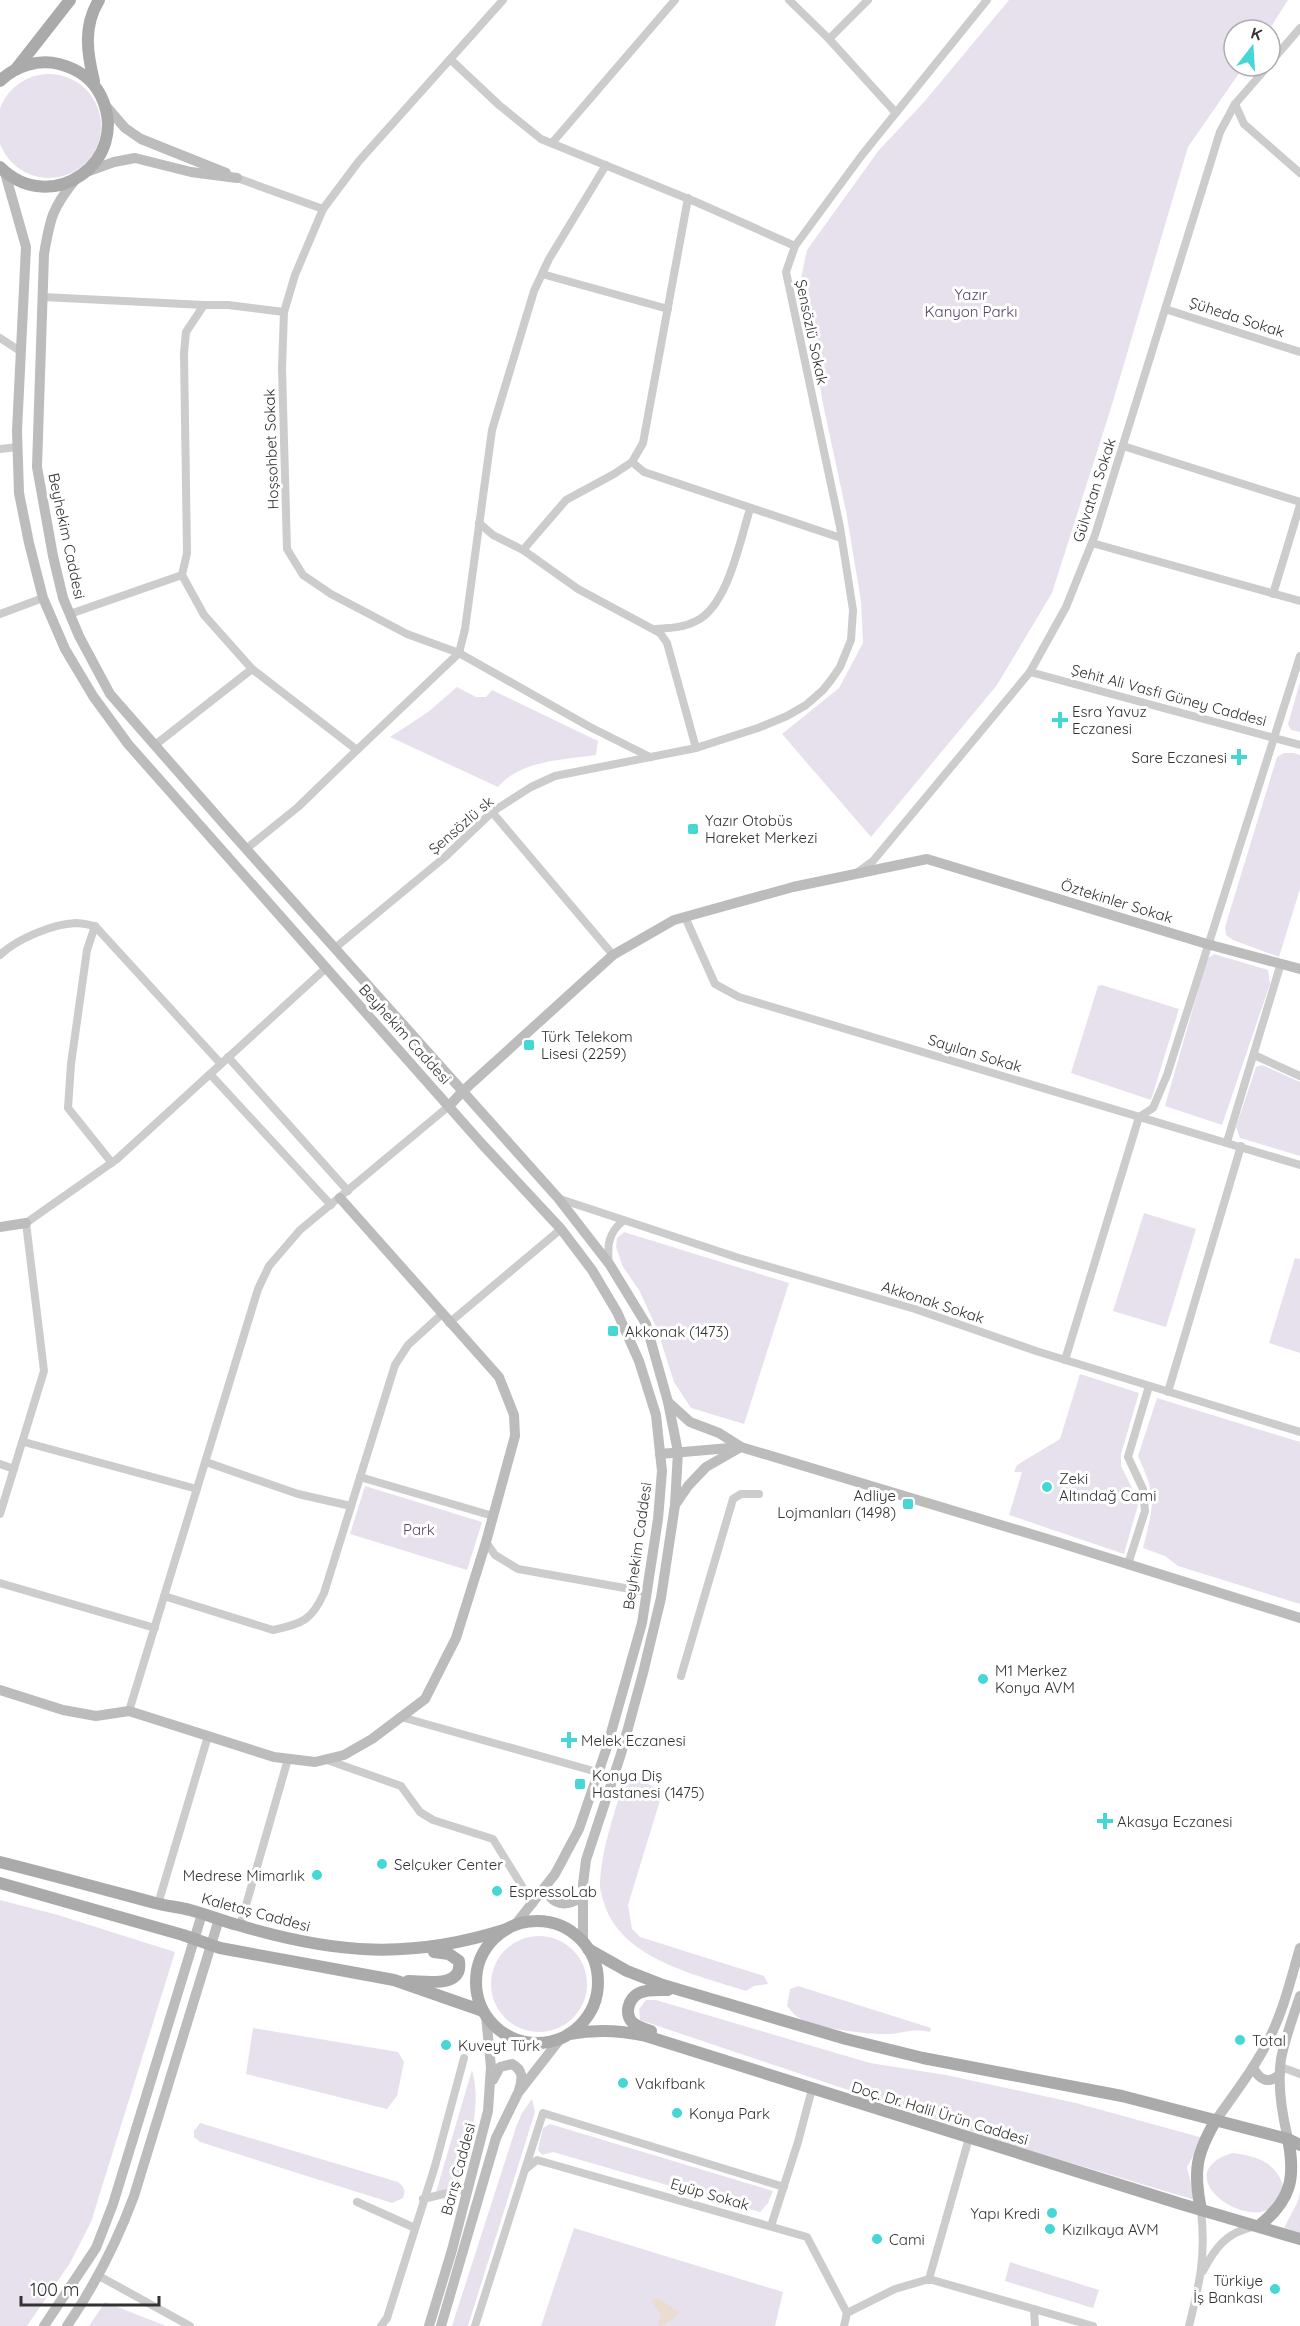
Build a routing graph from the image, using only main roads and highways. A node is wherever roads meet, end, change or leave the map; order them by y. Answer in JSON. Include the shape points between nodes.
{"nodes":[{"id":1,"x":70,"y":0,"type":"edge"},
{"id":2,"x":99,"y":0,"type":"edge"},
{"id":3,"x":16,"y":69,"type":"junction"},
{"id":4,"x":1,"y":79,"type":"edge"},
{"id":5,"x":94,"y":81,"type":"junction"},
{"id":6,"x":106,"y":106,"type":"junction"},
{"id":7,"x":3,"y":170,"type":"edge"},
{"id":8,"x":88,"y":171,"type":"junction"},
{"id":9,"x":75,"y":180,"type":"junction"},
{"id":10,"x":1300,"y":969,"type":"edge"},
{"id":11,"x":463,"y":1090,"type":"junction"},
{"id":12,"x":449,"y":1106,"type":"junction"},
{"id":13,"x":344,"y":1194,"type":"road end"},
{"id":14,"x":26,"y":1223,"type":"road end"},
{"id":15,"x":0,"y":1227,"type":"edge"},
{"id":16,"x":668,"y":1402,"type":"junction"},
{"id":17,"x":741,"y":1447,"type":"junction"},
{"id":18,"x":678,"y":1452,"type":"junction"},
{"id":19,"x":660,"y":1454,"type":"junction"},
{"id":20,"x":675,"y":1505,"type":"junction"},
{"id":21,"x":1300,"y":1618,"type":"edge"},
{"id":22,"x":0,"y":1690,"type":"edge"},
{"id":23,"x":0,"y":1862,"type":"edge"},
{"id":24,"x":0,"y":1883,"type":"edge"},
{"id":25,"x":547,"y":1885,"type":"junction"},
{"id":26,"x":583,"y":1896,"type":"junction"},
{"id":27,"x":202,"y":1914,"type":"junction"},
{"id":28,"x":219,"y":1919,"type":"junction"},
{"id":29,"x":511,"y":1927,"type":"junction"},
{"id":30,"x":192,"y":1939,"type":"junction"},
{"id":31,"x":585,"y":1945,"type":"junction"},
{"id":32,"x":210,"y":1946,"type":"junction"},
{"id":33,"x":1300,"y":1948,"type":"edge"},
{"id":34,"x":402,"y":1951,"type":"junction"},
{"id":35,"x":394,"y":1980,"type":"junction"},
{"id":36,"x":680,"y":1990,"type":"junction"},
{"id":37,"x":1300,"y":1996,"type":"edge"},
{"id":38,"x":485,"y":2013,"type":"junction"},
{"id":39,"x":565,"y":2036,"type":"junction"},
{"id":40,"x":684,"y":2048,"type":"junction"},
{"id":41,"x":1252,"y":2067,"type":"junction"},
{"id":42,"x":1280,"y":2071,"type":"junction"},
{"id":43,"x":491,"y":2085,"type":"junction"},
{"id":44,"x":518,"y":2093,"type":"junction"},
{"id":45,"x":1216,"y":2120,"type":"junction"},
{"id":46,"x":1288,"y":2139,"type":"junction"},
{"id":47,"x":1300,"y":2145,"type":"edge"},
{"id":48,"x":1201,"y":2210,"type":"junction"},
{"id":49,"x":1259,"y":2226,"type":"junction"},
{"id":50,"x":1300,"y":2239,"type":"edge"},
{"id":51,"x":44,"y":2326,"type":"edge"},
{"id":52,"x":68,"y":2326,"type":"edge"},
{"id":53,"x":429,"y":2326,"type":"edge"},
{"id":54,"x":441,"y":2326,"type":"edge"}],
"edges":[{"from":1,"to":3,"type":"main road"},
{"from":2,"to":5,"type":"main road","via":[[90,14],[87,35]]},
{"from":3,"to":4,"type":"main road"},
{"from":3,"to":5,"type":"main road","via":[[52,62]]},
{"from":5,"to":6,"type":"main road"},
{"from":6,"to":8,"type":"main road","via":[[106,143]]},
{"from":6,"to":8,"type":"main road","via":[[141,139],[237,178],[135,158]]},
{"from":7,"to":9,"type":"main road","via":[[21,182],[39,187]]},
{"from":7,"to":12,"type":"main road","name":"Beyhekim Caddesi","via":[[26,247],[20,351],[19,493],[43,598],[71,658],[128,744]]},
{"from":8,"to":9,"type":"main road"},
{"from":9,"to":11,"type":"main road","name":"Beyhekim Caddesi","via":[[58,201],[50,220],[44,254],[37,467],[63,598],[79,636],[110,694]]},
{"from":10,"to":11,"type":"main road","name":"Öztekinler Sokak","via":[[927,859],[793,887],[675,920],[613,955]]},
{"from":11,"to":12,"type":"main road"},
{"from":11,"to":16,"type":"main road","name":"Beyhekim Caddesi","via":[[558,1198],[610,1265],[646,1324]]},
{"from":12,"to":19,"type":"main road","name":"Beyhekim Caddesi","via":[[561,1229],[592,1270],[630,1341],[656,1415]]},
{"from":13,"to":22,"type":"main road","via":[[445,1319],[499,1377],[514,1415],[514,1436],[456,1638],[425,1699],[372,1739],[344,1755],[315,1762],[274,1757],[129,1711],[96,1716]]},
{"from":14,"to":15,"type":"main road"},
{"from":16,"to":17,"type":"main road","via":[[690,1422]]},
{"from":16,"to":18,"type":"main road","name":"Beyhekim Caddesi"},
{"from":17,"to":18,"type":"main road"},
{"from":17,"to":20,"type":"main road","via":[[706,1467]]},
{"from":17,"to":21,"type":"main road"},
{"from":18,"to":19,"type":"main road"},
{"from":18,"to":20,"type":"main road","name":"Beyhekim Caddesi"},
{"from":19,"to":25,"type":"main road","name":"Beyhekim Caddesi","via":[[658,1519],[642,1623],[579,1829]]},
{"from":20,"to":26,"type":"main road","name":"Beyhekim Caddesi","via":[[661,1598],[621,1754],[586,1860]]},
{"from":23,"to":27,"type":"main road","name":"Kaletaş Caddesi"},
{"from":24,"to":30,"type":"main road"},
{"from":25,"to":26,"type":"main road","via":[[551,1897],[559,1903],[569,1904]]},
{"from":25,"to":29,"type":"main road","name":"Beyhekim Caddesi"},
{"from":26,"to":31,"type":"main road","name":"Beyhekim Caddesi"},
{"from":27,"to":28,"type":"main road","name":"Kaletaş Caddesi"},
{"from":27,"to":30,"type":"main road"},
{"from":28,"to":32,"type":"main road"},
{"from":28,"to":34,"type":"main road","name":"Kaletaş Caddesi","via":[[320,1946]]},
{"from":29,"to":31,"type":"main road","via":[[551,1923],[568,1930]]},
{"from":29,"to":34,"type":"main road","name":"Kaletaş Caddesi","via":[[451,1945]]},
{"from":29,"to":38,"type":"main road","via":[[490,1944],[479,1963],[476,1985]]},
{"from":30,"to":32,"type":"main road"},
{"from":30,"to":51,"type":"main road","via":[[113,2204],[96,2248]]},
{"from":31,"to":36,"type":"main road","via":[[627,1971]]},
{"from":31,"to":39,"type":"main road","via":[[598,1974],[598,1991],[588,2016]]},
{"from":32,"to":35,"type":"main road"},
{"from":32,"to":52,"type":"main road","via":[[122,2230]]},
{"from":33,"to":41,"type":"main road","via":[[1275,2026]]},
{"from":34,"to":35,"type":"main road","via":[[449,1954],[459,1961],[458,1973],[442,1982]]},
{"from":35,"to":38,"type":"main road"},
{"from":36,"to":40,"type":"main road","via":[[637,1994],[628,2011],[634,2024]]},
{"from":36,"to":45,"type":"main road","via":[[870,2046],[1100,2091]]},
{"from":37,"to":42,"type":"main road"},
{"from":38,"to":39,"type":"main road","via":[[499,2030],[515,2039],[534,2043]]},
{"from":38,"to":43,"type":"main road","name":"Barış Caddesi"},
{"from":39,"to":40,"type":"main road","name":"Doç. Dr. Halil Ürün Caddesi","via":[[602,2030],[630,2032]]},
{"from":39,"to":44,"type":"main road","name":"Barış Caddesi"},
{"from":40,"to":48,"type":"main road","name":"Doç. Dr. Halil Ürün Caddesi"},
{"from":41,"to":42,"type":"main road","via":[[1259,2077],[1270,2081]]},
{"from":41,"to":45,"type":"main road"},
{"from":42,"to":46,"type":"main road"},
{"from":43,"to":44,"type":"main road","via":[[500,2067],[512,2064],[522,2073]]},
{"from":43,"to":53,"type":"main road","name":"Barış Caddesi","via":[[485,2128]]},
{"from":44,"to":54,"type":"main road","name":"Barış Caddesi","via":[[496,2138]]},
{"from":45,"to":46,"type":"main road"},
{"from":45,"to":48,"type":"main road","via":[[1197,2159],[1196,2185]]},
{"from":46,"to":47,"type":"main road"},
{"from":46,"to":49,"type":"main road","via":[[1292,2164],[1288,2193],[1280,2207]]},
{"from":48,"to":49,"type":"main road","name":"Doç. Dr. Halil Ürün Caddesi"},
{"from":49,"to":50,"type":"main road","name":"Doç. Dr. Halil Ürün Caddesi"}]}
